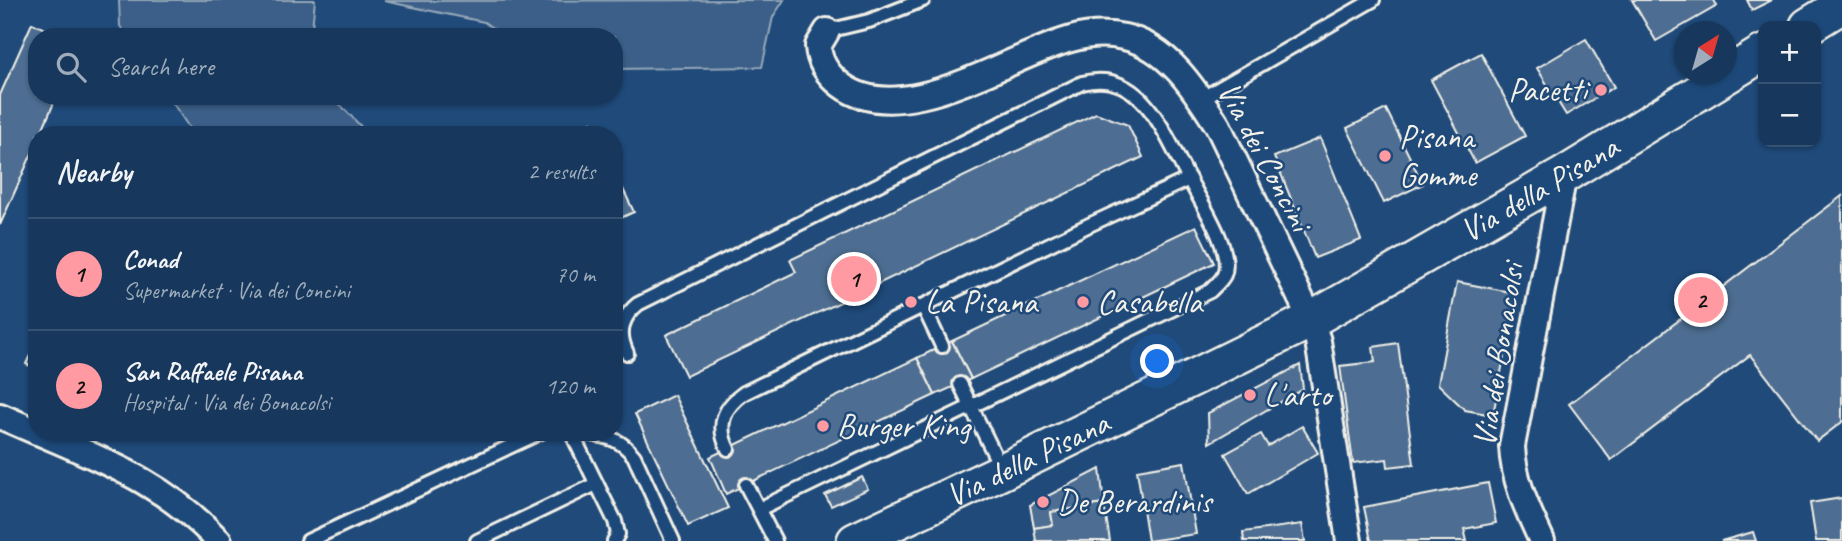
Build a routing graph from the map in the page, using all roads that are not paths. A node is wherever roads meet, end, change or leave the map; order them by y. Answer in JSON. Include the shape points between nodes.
{"nodes":[{"id":1,"x":923,"y":0,"type":"edge"},
{"id":2,"x":1373,"y":0,"type":"edge"},
{"id":3,"x":827,"y":31,"type":"joint"},
{"id":4,"x":1758,"y":56,"type":"edge"},
{"id":5,"x":1201,"y":99,"type":"junction"},
{"id":6,"x":1564,"y":175,"type":"junction"},
{"id":7,"x":1189,"y":180,"type":"junction"},
{"id":8,"x":923,"y":306,"type":"junction"},
{"id":9,"x":1311,"y":320,"type":"junction"},
{"id":10,"x":623,"y":321,"type":"edge"},
{"id":11,"x":623,"y":339,"type":"edge"},
{"id":12,"x":942,"y":346,"type":"dead end"},
{"id":13,"x":627,"y":352,"type":"dead end"},
{"id":14,"x":960,"y":384,"type":"dead end"},
{"id":15,"x":971,"y":408,"type":"junction"},
{"id":16,"x":0,"y":416,"type":"edge"},
{"id":17,"x":28,"y":428,"type":"edge"},
{"id":18,"x":58,"y":441,"type":"edge"},
{"id":19,"x":522,"y":441,"type":"edge"},
{"id":20,"x":576,"y":441,"type":"edge"},
{"id":21,"x":618,"y":441,"type":"edge"},
{"id":22,"x":728,"y":449,"type":"dead end"},
{"id":23,"x":1003,"y":471,"type":"junction"},
{"id":24,"x":597,"y":484,"type":"junction"},
{"id":25,"x":746,"y":485,"type":"dead end"},
{"id":26,"x":759,"y":509,"type":"junction"},
{"id":27,"x":219,"y":541,"type":"edge"},
{"id":28,"x":308,"y":541,"type":"edge"},
{"id":29,"x":477,"y":541,"type":"edge"},
{"id":30,"x":614,"y":541,"type":"edge"},
{"id":31,"x":673,"y":541,"type":"edge"},
{"id":32,"x":775,"y":541,"type":"edge"},
{"id":33,"x":855,"y":541,"type":"edge"},
{"id":34,"x":1349,"y":541,"type":"edge"},
{"id":35,"x":1542,"y":541,"type":"edge"}],
"edges":[{"from":1,"to":3,"type":"lane"},
{"from":2,"to":5,"type":"lane"},
{"from":3,"to":5,"type":"street","name":"Via dei Concini","via":[[818,46],[827,73],[854,94],[871,99],[912,99],[1068,40],[1099,34],[1136,41],[1160,54]]},
{"from":4,"to":6,"type":"main road","name":"Via della Pisana"},
{"from":5,"to":9,"type":"street","name":"Via dei Concini","via":[[1248,185]]},
{"from":6,"to":9,"type":"main road","name":"Via della Pisana"},
{"from":6,"to":35,"type":"street","name":"Via dei Bonacolsi","via":[[1512,446],[1522,496]]},
{"from":7,"to":8,"type":"lane"},
{"from":7,"to":10,"type":"lane","via":[[1146,103],[1120,83],[1094,80],[638,304]]},
{"from":7,"to":15,"type":"lane","via":[[1224,248],[1227,261],[1220,281],[1210,291]]},
{"from":8,"to":12,"type":"lane"},
{"from":8,"to":22,"type":"lane","via":[[736,399],[722,423]]},
{"from":9,"to":23,"type":"main road","name":"Via della Pisana"},
{"from":9,"to":34,"type":"street"},
{"from":11,"to":13,"type":"lane"},
{"from":14,"to":15,"type":"lane"},
{"from":15,"to":23,"type":"lane"},
{"from":15,"to":26,"type":"lane"},
{"from":16,"to":17,"type":"street"},
{"from":18,"to":27,"type":"street","via":[[131,472],[172,498]]},
{"from":19,"to":28,"type":"lane"},
{"from":20,"to":24,"type":"lane"},
{"from":21,"to":31,"type":"lane","via":[[634,456]]},
{"from":23,"to":33,"type":"main road","name":"Via della Pisana"},
{"from":24,"to":29,"type":"lane"},
{"from":24,"to":30,"type":"lane","via":[[617,528]]},
{"from":25,"to":26,"type":"lane"},
{"from":26,"to":32,"type":"lane"}]}
